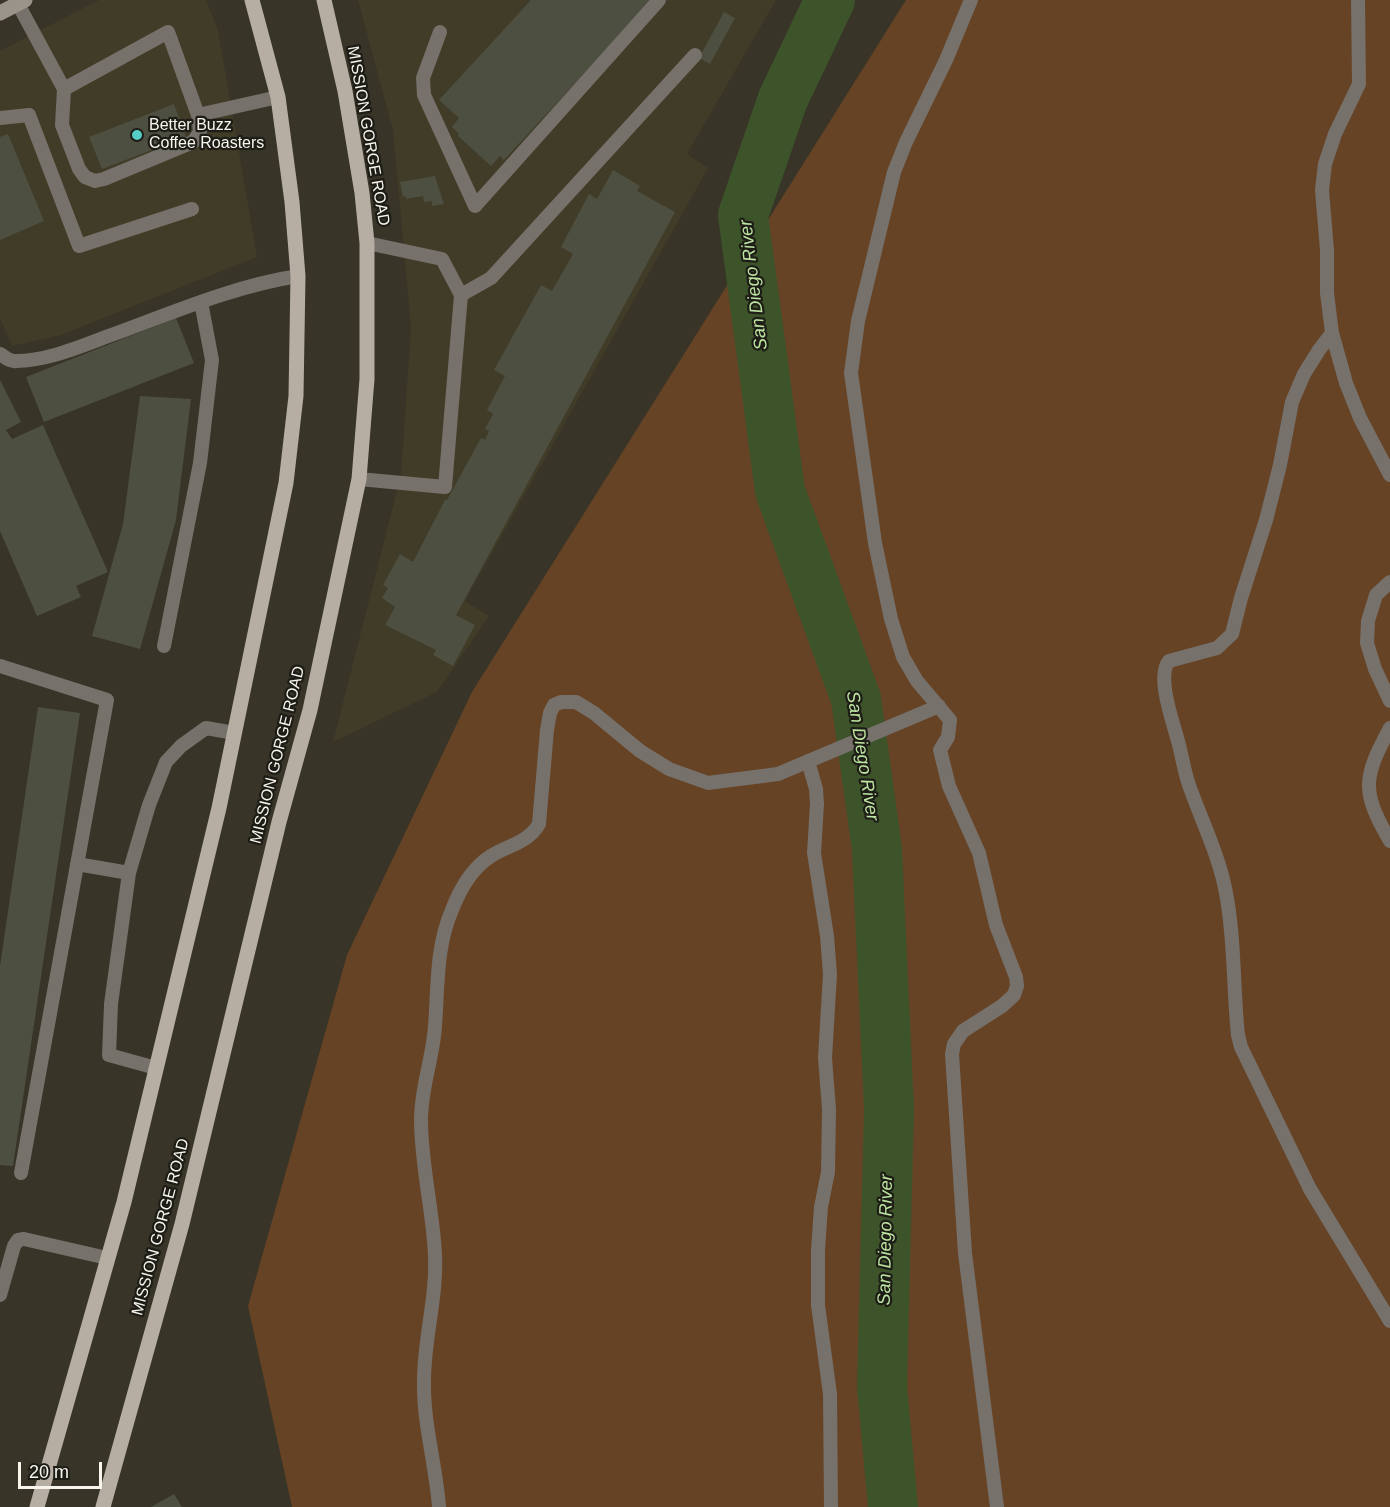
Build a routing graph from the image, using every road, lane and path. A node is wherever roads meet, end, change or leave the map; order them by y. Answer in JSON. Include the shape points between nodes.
{"nodes":[{"id":1,"x":252,"y":0,"type":"edge"},
{"id":2,"x":324,"y":0,"type":"edge"},
{"id":3,"x":659,"y":0,"type":"edge"},
{"id":4,"x":971,"y":0,"type":"edge"},
{"id":5,"x":1358,"y":0,"type":"edge"},
{"id":6,"x":12,"y":5,"type":"edge"},
{"id":7,"x":440,"y":32,"type":"dead end"},
{"id":8,"x":695,"y":55,"type":"dead end"},
{"id":9,"x":64,"y":88,"type":"junction"},
{"id":10,"x":278,"y":97,"type":"junction"},
{"id":11,"x":198,"y":115,"type":"junction"},
{"id":12,"x":0,"y":118,"type":"edge"},
{"id":13,"x":192,"y":208,"type":"dead end"},
{"id":14,"x":367,"y":243,"type":"junction"},
{"id":15,"x":298,"y":276,"type":"junction"},
{"id":16,"x":461,"y":295,"type":"junction"},
{"id":17,"x":201,"y":302,"type":"junction"},
{"id":18,"x":1332,"y":333,"type":"junction"},
{"id":19,"x":0,"y":354,"type":"edge"},
{"id":20,"x":1390,"y":475,"type":"edge"},
{"id":21,"x":359,"y":479,"type":"junction"},
{"id":22,"x":1390,"y":582,"type":"edge"},
{"id":23,"x":164,"y":646,"type":"dead end"},
{"id":24,"x":0,"y":666,"type":"edge"},
{"id":25,"x":1390,"y":700,"type":"edge"},
{"id":26,"x":939,"y":706,"type":"junction"},
{"id":27,"x":1390,"y":728,"type":"edge"},
{"id":28,"x":234,"y":733,"type":"junction"},
{"id":29,"x":813,"y":759,"type":"junction"},
{"id":30,"x":1390,"y":841,"type":"edge"},
{"id":31,"x":77,"y":864,"type":"junction"},
{"id":32,"x":129,"y":873,"type":"junction"},
{"id":33,"x":156,"y":1068,"type":"junction"},
{"id":34,"x":21,"y":1173,"type":"dead end"},
{"id":35,"x":108,"y":1258,"type":"junction"},
{"id":36,"x":0,"y":1295,"type":"edge"},
{"id":37,"x":1390,"y":1321,"type":"edge"},
{"id":38,"x":38,"y":1507,"type":"edge"},
{"id":39,"x":103,"y":1507,"type":"edge"},
{"id":40,"x":440,"y":1507,"type":"edge"},
{"id":41,"x":831,"y":1507,"type":"edge"},
{"id":42,"x":997,"y":1507,"type":"edge"}],
"edges":[{"from":1,"to":10,"type":"main road"},
{"from":2,"to":14,"type":"main road","name":"MISSION GORGE ROAD","via":[[345,91]]},
{"from":3,"to":7,"type":"lane","via":[[475,206],[424,95],[423,78]]},
{"from":4,"to":26,"type":"lane","via":[[894,172],[858,321],[851,373],[875,543],[891,619],[903,657]]},
{"from":5,"to":18,"type":"lane","via":[[1359,84],[1335,134],[1322,190]]},
{"from":6,"to":9,"type":"lane"},
{"from":8,"to":16,"type":"lane","via":[[491,278]]},
{"from":9,"to":11,"type":"lane","via":[[168,32]]},
{"from":9,"to":11,"type":"lane","via":[[62,125],[79,169],[95,181],[193,142],[200,132]]},
{"from":10,"to":11,"type":"lane"},
{"from":10,"to":15,"type":"main road"},
{"from":12,"to":13,"type":"lane","via":[[29,115],[79,246]]},
{"from":14,"to":16,"type":"lane","via":[[442,259]]},
{"from":14,"to":21,"type":"main road","name":"MISSION GORGE ROAD","via":[[367,380]]},
{"from":15,"to":17,"type":"lane","via":[[269,280]]},
{"from":15,"to":28,"type":"main road","via":[[296,396],[286,483]]},
{"from":16,"to":21,"type":"lane","via":[[445,487]]},
{"from":17,"to":19,"type":"lane","via":[[33,360],[13,362]]},
{"from":17,"to":23,"type":"lane","via":[[211,371],[200,463]]},
{"from":18,"to":20,"type":"lane","via":[[1353,400]]},
{"from":18,"to":37,"type":"lane","via":[[1304,374],[1292,402],[1266,520],[1232,634],[1217,648],[1169,661],[1164,680],[1189,785],[1217,854],[1226,894],[1241,1047],[1310,1189]]},
{"from":21,"to":39,"type":"main road","name":"MISSION GORGE ROAD","via":[[310,710],[279,822],[182,1224]]},
{"from":22,"to":25,"type":"lane","via":[[1376,595],[1368,621],[1367,643]]},
{"from":24,"to":31,"type":"lane","via":[[107,699]]},
{"from":26,"to":29,"type":"lane"},
{"from":26,"to":42,"type":"lane","via":[[950,720],[948,737],[940,750],[949,786],[979,853],[996,925],[1017,986],[1002,1006],[963,1030],[952,1054],[965,1253]]},
{"from":27,"to":30,"type":"lane","via":[[1370,768],[1368,791]]},
{"from":28,"to":32,"type":"lane","via":[[206,728],[166,762]]},
{"from":28,"to":33,"type":"main road"},
{"from":29,"to":40,"type":"lane","via":[[778,774],[708,783],[669,769],[576,702],[561,702],[550,713],[535,832],[491,856],[473,872],[456,900],[441,940],[433,1049],[423,1088],[421,1119],[436,1286],[423,1383]]},
{"from":29,"to":41,"type":"lane","via":[[818,804],[814,853],[830,974],[825,1058],[830,1109],[828,1172],[821,1208],[818,1283],[830,1394]]},
{"from":31,"to":32,"type":"lane"},
{"from":31,"to":34,"type":"lane"},
{"from":32,"to":33,"type":"lane","via":[[111,1004],[109,1055]]},
{"from":33,"to":35,"type":"main road"},
{"from":35,"to":36,"type":"lane","via":[[18,1240]]},
{"from":35,"to":38,"type":"main road"}]}
